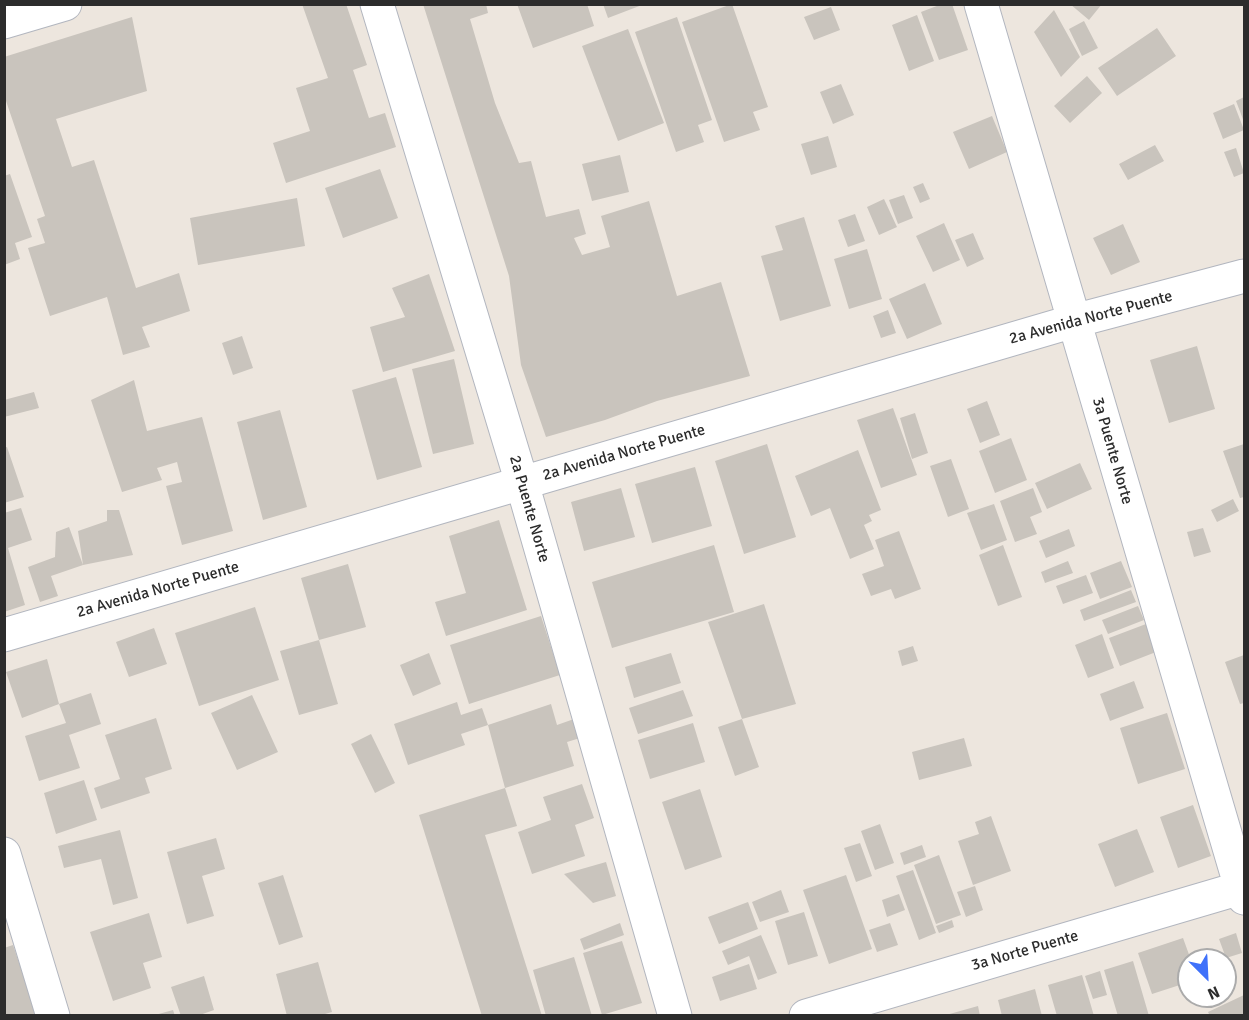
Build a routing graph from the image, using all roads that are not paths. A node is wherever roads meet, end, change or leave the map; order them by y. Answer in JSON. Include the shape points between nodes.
{"nodes":[{"id":1,"x":65,"y":4,"type":"edge"},
{"id":2,"x":376,"y":4,"type":"edge"},
{"id":3,"x":981,"y":4,"type":"edge"},
{"id":4,"x":4,"y":22,"type":"edge"},
{"id":5,"x":1245,"y":276,"type":"edge"},
{"id":6,"x":1074,"y":321,"type":"junction"},
{"id":7,"x":522,"y":483,"type":"junction"},
{"id":8,"x":4,"y":635,"type":"edge"},
{"id":9,"x":4,"y":854,"type":"edge"},
{"id":10,"x":1243,"y":891,"type":"edge"},
{"id":11,"x":53,"y":1016,"type":"edge"},
{"id":12,"x":675,"y":1016,"type":"edge"},
{"id":13,"x":806,"y":1016,"type":"edge"}],
"edges":[{"from":1,"to":4,"type":"street"},
{"from":2,"to":7,"type":"street","name":"2a Puente Norte"},
{"from":3,"to":6,"type":"street","name":"3a Puente Norte"},
{"from":5,"to":6,"type":"street","name":"2a Avenida Norte Puente"},
{"from":6,"to":7,"type":"street","name":"2a Avenida Norte Puente"},
{"from":6,"to":10,"type":"street","name":"3a Puente Norte"},
{"from":7,"to":8,"type":"street","name":"2a Avenida Norte Puente"},
{"from":7,"to":12,"type":"street","name":"2a Puente Norte"},
{"from":9,"to":11,"type":"street"},
{"from":10,"to":13,"type":"street","name":"3a Norte Puente"}]}
